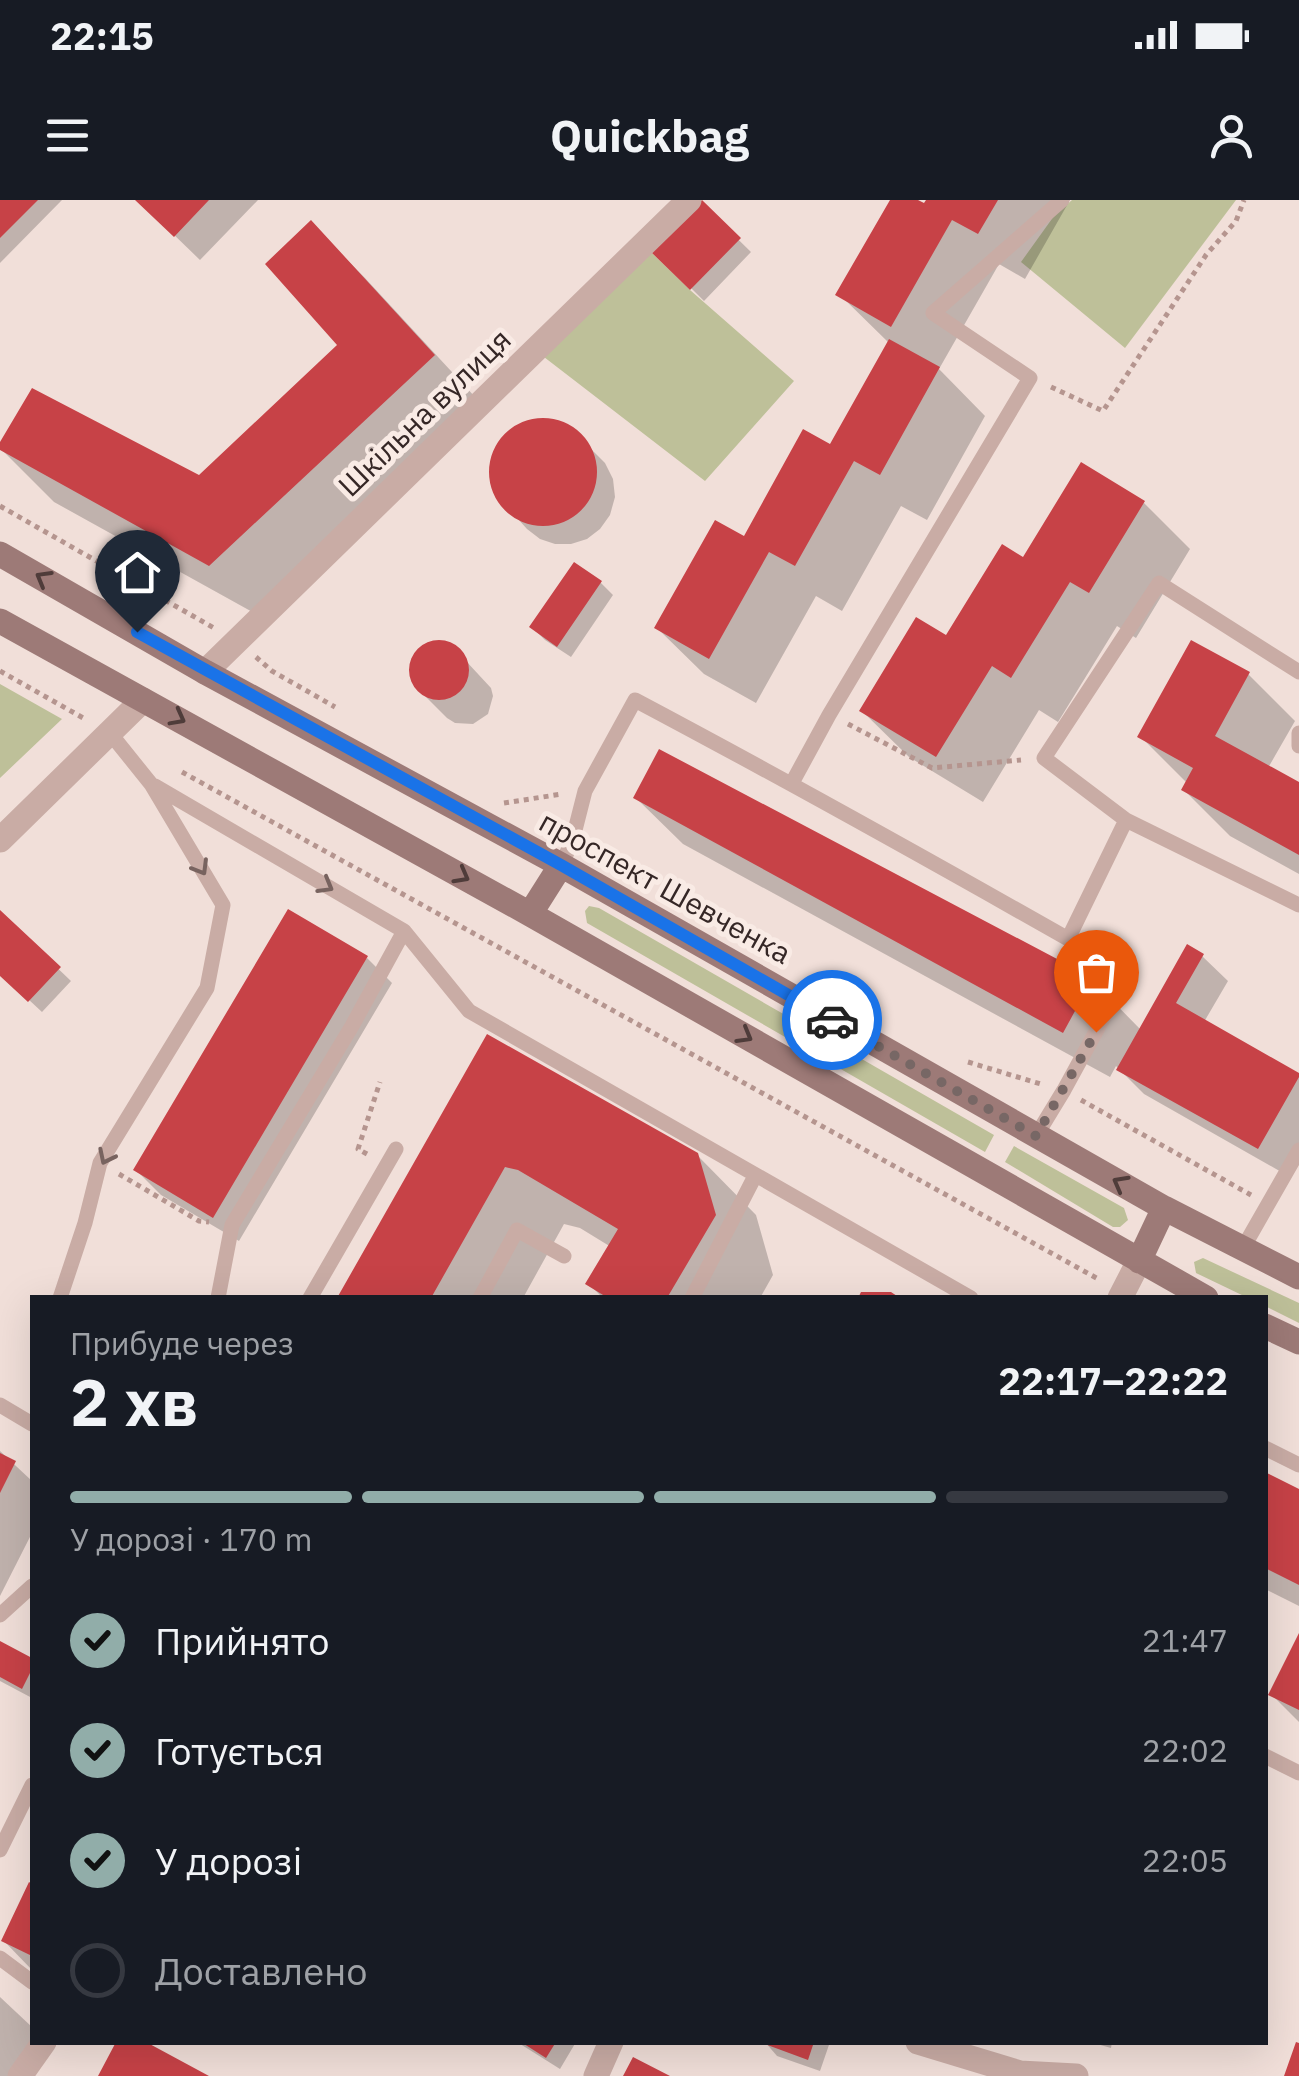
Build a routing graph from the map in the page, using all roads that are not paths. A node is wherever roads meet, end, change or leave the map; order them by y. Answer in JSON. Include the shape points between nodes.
{"nodes":[{"id":1,"x":690,"y":200,"type":"edge"},
{"id":2,"x":1062,"y":200,"type":"edge"},
{"id":3,"x":0,"y":554,"type":"edge"},
{"id":4,"x":0,"y":621,"type":"edge"},
{"id":5,"x":205,"y":672,"type":"junction"},
{"id":6,"x":1299,"y":672,"type":"edge"},
{"id":7,"x":143,"y":700,"type":"junction"},
{"id":8,"x":110,"y":733,"type":"junction"},
{"id":9,"x":1299,"y":734,"type":"edge"},
{"id":10,"x":1299,"y":746,"type":"edge"},
{"id":11,"x":792,"y":783,"type":"junction"},
{"id":12,"x":151,"y":784,"type":"junction"},
{"id":13,"x":1126,"y":820,"type":"junction"},
{"id":14,"x":0,"y":840,"type":"edge"},
{"id":15,"x":561,"y":865,"type":"junction"},
{"id":16,"x":1299,"y":906,"type":"edge"},
{"id":17,"x":530,"y":914,"type":"junction"},
{"id":18,"x":404,"y":932,"type":"junction"},
{"id":19,"x":1068,"y":939,"type":"junction"},
{"id":20,"x":1036,"y":1136,"type":"junction"},
{"id":21,"x":396,"y":1149,"type":"dead end"},
{"id":22,"x":1299,"y":1150,"type":"edge"},
{"id":23,"x":756,"y":1176,"type":"junction"},
{"id":24,"x":1164,"y":1208,"type":"junction"},
{"id":25,"x":1243,"y":1248,"type":"junction"},
{"id":26,"x":564,"y":1256,"type":"dead end"},
{"id":27,"x":1138,"y":1261,"type":"junction"},
{"id":28,"x":1299,"y":1277,"type":"edge"},
{"id":29,"x":61,"y":1295,"type":"edge"},
{"id":30,"x":219,"y":1295,"type":"edge"},
{"id":31,"x":312,"y":1295,"type":"edge"},
{"id":32,"x":482,"y":1295,"type":"edge"},
{"id":33,"x":694,"y":1295,"type":"edge"},
{"id":34,"x":966,"y":1295,"type":"edge"},
{"id":35,"x":1122,"y":1295,"type":"edge"},
{"id":36,"x":1200,"y":1295,"type":"edge"},
{"id":37,"x":1268,"y":1327,"type":"edge"},
{"id":38,"x":1299,"y":1342,"type":"edge"},
{"id":39,"x":0,"y":1405,"type":"edge"},
{"id":40,"x":30,"y":1423,"type":"edge"},
{"id":41,"x":1268,"y":1450,"type":"edge"},
{"id":42,"x":1299,"y":1465,"type":"edge"},
{"id":43,"x":30,"y":1588,"type":"edge"},
{"id":44,"x":0,"y":1615,"type":"edge"},
{"id":45,"x":1268,"y":1758,"type":"edge"},
{"id":46,"x":1299,"y":1774,"type":"edge"},
{"id":47,"x":30,"y":1790,"type":"edge"},
{"id":48,"x":0,"y":1850,"type":"edge"},
{"id":49,"x":0,"y":1958,"type":"edge"},
{"id":50,"x":30,"y":1980,"type":"edge"},
{"id":51,"x":42,"y":2045,"type":"edge"},
{"id":52,"x":611,"y":2045,"type":"edge"},
{"id":53,"x":928,"y":2045,"type":"edge"},
{"id":54,"x":20,"y":2076,"type":"edge"},
{"id":55,"x":596,"y":2076,"type":"edge"},
{"id":56,"x":1076,"y":2076,"type":"edge"}],
"edges":[{"from":1,"to":5,"type":"street","name":"Шкільна вулиця"},
{"from":2,"to":11,"type":"lane","via":[[933,313],[1030,378]]},
{"from":5,"to":3,"type":"street","name":"проспект Шевченка","one_way":true},
{"from":4,"to":7,"type":"street"},
{"from":5,"to":15,"type":"street","name":"проспект Шевченка"},
{"from":6,"to":13,"type":"lane","via":[[1158,583],[1044,758]]},
{"from":7,"to":8,"type":"street"},
{"from":7,"to":17,"type":"street","one_way":true},
{"from":8,"to":12,"type":"lane"},
{"from":8,"to":14,"type":"street"},
{"from":9,"to":10,"type":"lane"},
{"from":11,"to":15,"type":"lane","via":[[635,700],[585,791]]},
{"from":11,"to":19,"type":"lane"},
{"from":12,"to":18,"type":"lane","one_way":true},
{"from":12,"to":29,"type":"lane","one_way":true,"via":[[223,906],[207,988],[100,1163]]},
{"from":13,"to":16,"type":"lane"},
{"from":13,"to":19,"type":"lane"},
{"from":15,"to":17,"type":"street"},
{"from":15,"to":20,"type":"street","name":"проспект Шевченка"},
{"from":17,"to":27,"type":"street","one_way":true},
{"from":18,"to":23,"type":"lane","via":[[469,1011]]},
{"from":18,"to":30,"type":"lane","via":[[232,1225]]},
{"from":19,"to":20,"type":"lane","via":[[1128,973]]},
{"from":24,"to":20,"type":"street","name":"проспект Шевченка","one_way":true},
{"from":21,"to":31,"type":"lane"},
{"from":22,"to":25,"type":"lane"},
{"from":23,"to":33,"type":"lane"},
{"from":23,"to":34,"type":"lane"},
{"from":24,"to":25,"type":"street","name":"проспект Шевченка"},
{"from":24,"to":27,"type":"street"},
{"from":25,"to":28,"type":"street","name":"проспект Шевченка"},
{"from":26,"to":32,"type":"lane","via":[[517,1230]]},
{"from":27,"to":35,"type":"street"},
{"from":27,"to":36,"type":"street"},
{"from":37,"to":38,"type":"street"},
{"from":39,"to":40,"type":"lane"},
{"from":41,"to":42,"type":"lane"},
{"from":43,"to":44,"type":"lane"},
{"from":45,"to":46,"type":"lane"},
{"from":47,"to":48,"type":"lane"},
{"from":49,"to":50,"type":"lane"},
{"from":51,"to":54,"type":"street"},
{"from":52,"to":55,"type":"street"},
{"from":53,"to":56,"type":"street","via":[[1020,2073]]}]}
